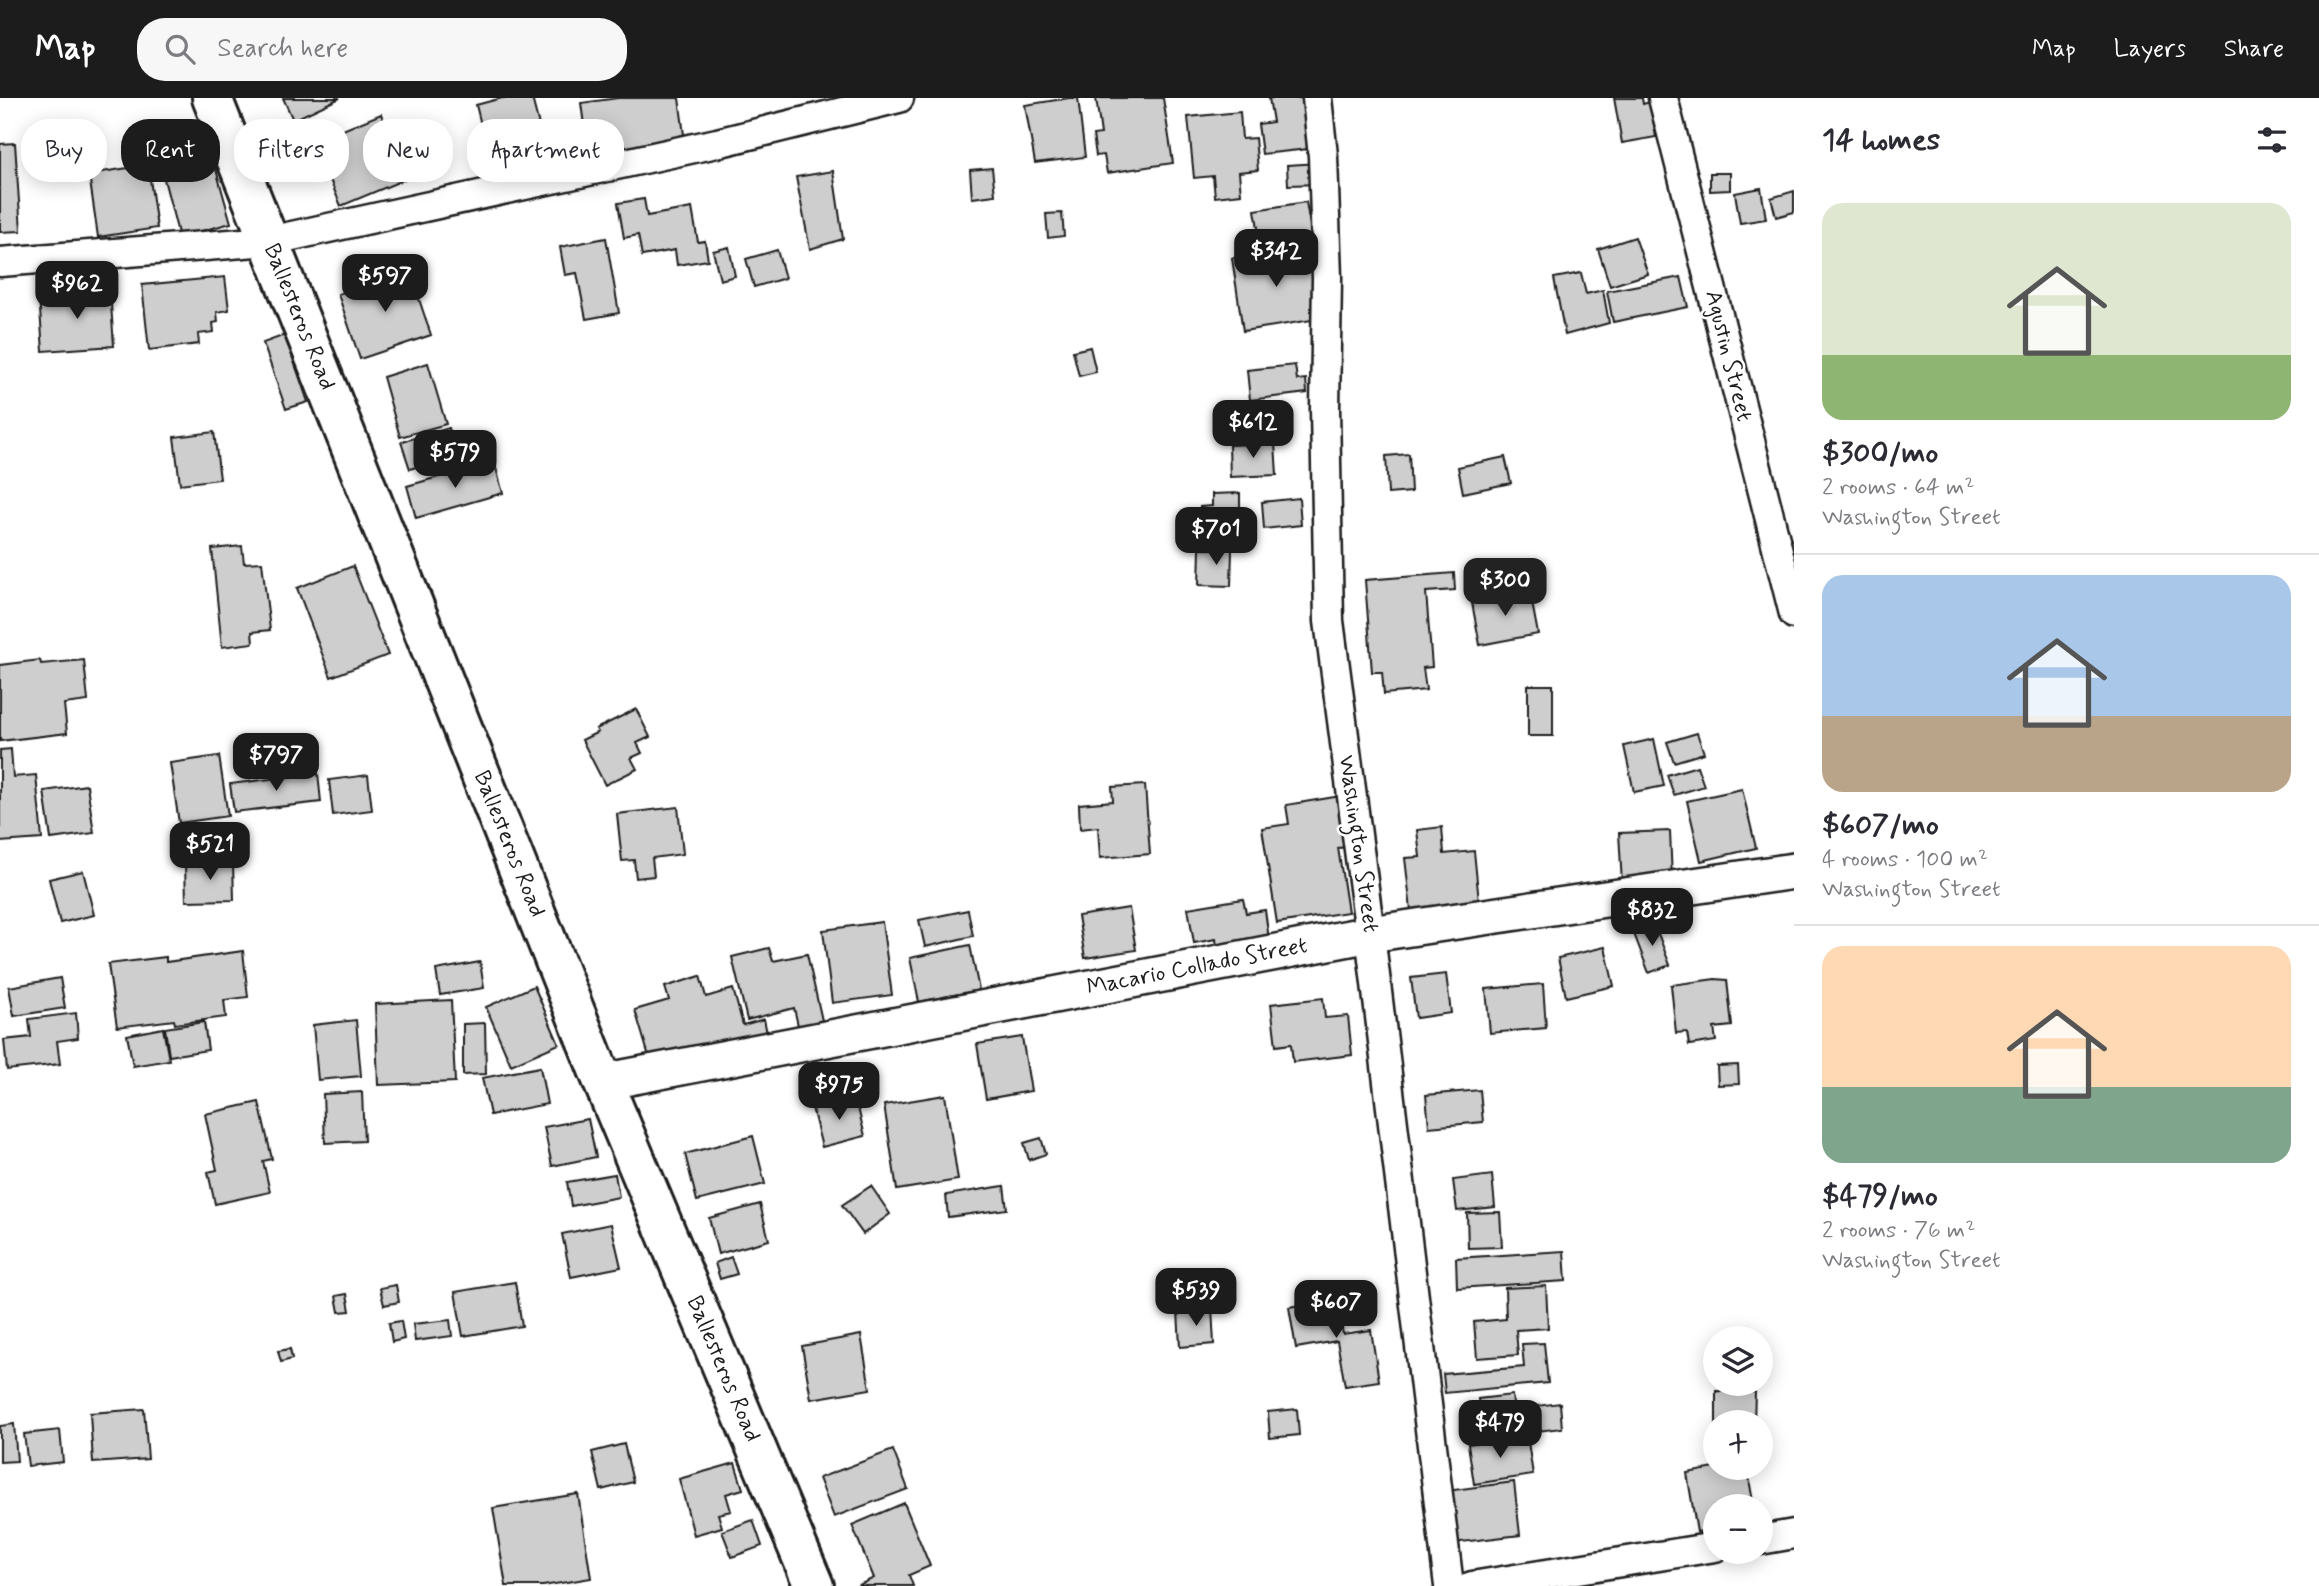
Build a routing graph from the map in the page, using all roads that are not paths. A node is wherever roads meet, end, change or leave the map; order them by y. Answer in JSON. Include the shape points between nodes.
{"nodes":[{"id":1,"x":212,"y":98,"type":"edge"},
{"id":2,"x":899,"y":98,"type":"edge"},
{"id":3,"x":1317,"y":98,"type":"edge"},
{"id":4,"x":1662,"y":98,"type":"edge"},
{"id":5,"x":269,"y":241,"type":"junction"},
{"id":6,"x":0,"y":262,"type":"edge"},
{"id":7,"x":1794,"y":614,"type":"edge"},
{"id":8,"x":1794,"y":871,"type":"edge"},
{"id":9,"x":1370,"y":934,"type":"junction"},
{"id":10,"x":603,"y":1082,"type":"junction"},
{"id":11,"x":1794,"y":1534,"type":"edge"},
{"id":12,"x":1773,"y":1538,"type":"edge"},
{"id":13,"x":1703,"y":1549,"type":"edge"},
{"id":14,"x":814,"y":1586,"type":"edge"},
{"id":15,"x":1449,"y":1586,"type":"edge"},
{"id":16,"x":1472,"y":1586,"type":"edge"}],
"edges":[{"from":1,"to":5,"type":"main road","name":"Ballesteros Road"},
{"from":2,"to":5,"type":"street","via":[[717,143]]},
{"from":3,"to":9,"type":"street","name":"Washington Street","via":[[1328,278],[1329,621]]},
{"from":4,"to":7,"type":"street","name":"Agustin Street"},
{"from":5,"to":6,"type":"street"},
{"from":5,"to":10,"type":"main road","name":"Ballesteros Road"},
{"from":8,"to":9,"type":"street","name":"Macario Collado Street"},
{"from":9,"to":10,"type":"street","name":"Macario Collado Street"},
{"from":9,"to":15,"type":"street","name":"Washington Street"},
{"from":10,"to":14,"type":"main road","name":"Ballesteros Road"},
{"from":11,"to":12,"type":"street"},
{"from":13,"to":16,"type":"street"}]}
